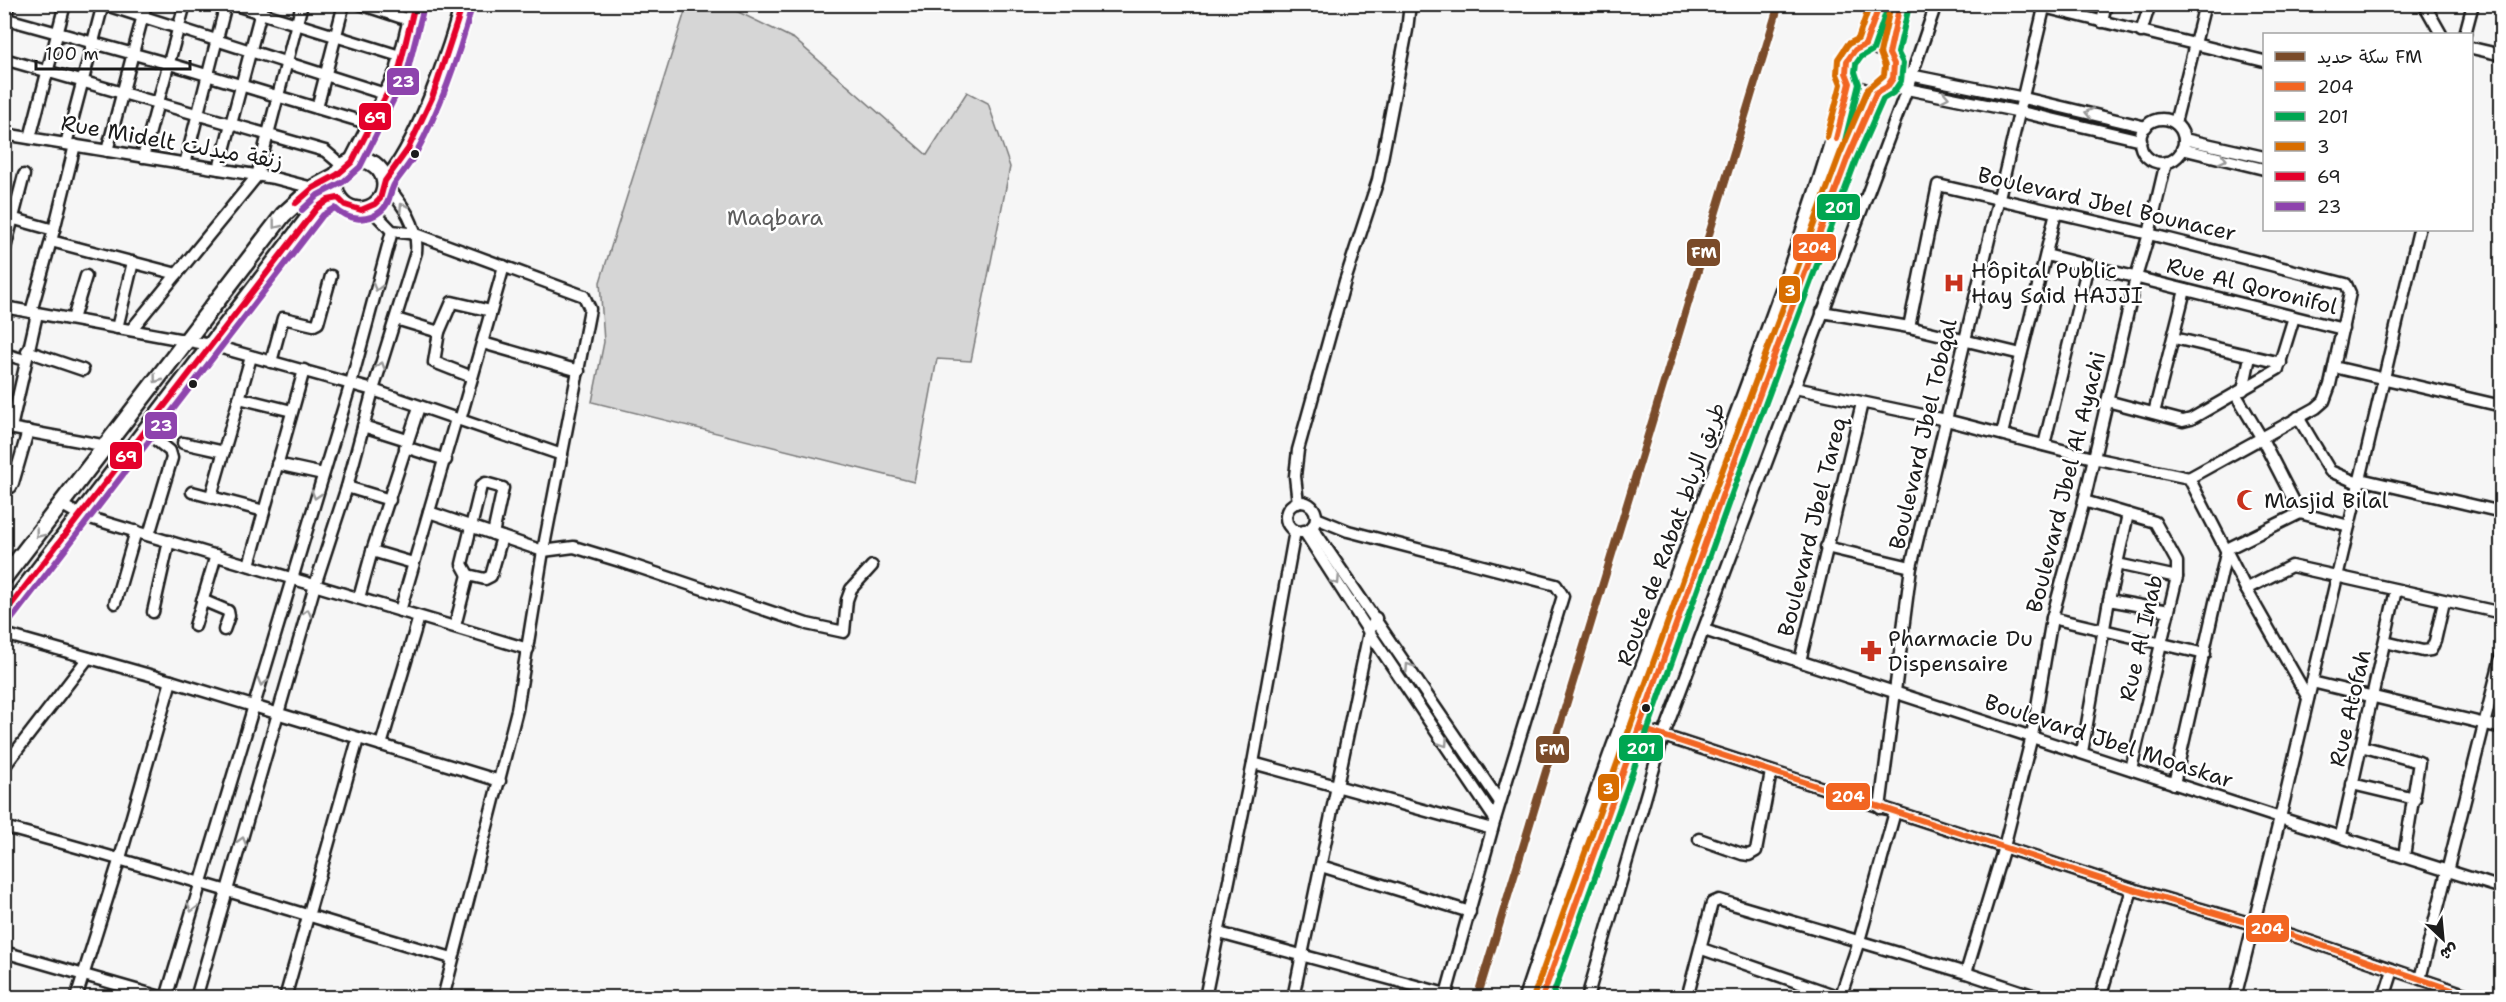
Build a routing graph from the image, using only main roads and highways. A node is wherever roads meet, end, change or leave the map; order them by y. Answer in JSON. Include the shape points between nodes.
{"nodes":[{"id":1,"x":1880,"y":4,"type":"edge"},
{"id":2,"x":1900,"y":4,"type":"edge"},
{"id":3,"x":1865,"y":45,"type":"junction"},
{"id":4,"x":1889,"y":54,"type":"junction"},
{"id":5,"x":1892,"y":82,"type":"junction"},
{"id":6,"x":1850,"y":83,"type":"junction"},
{"id":7,"x":1527,"y":998,"type":"edge"},
{"id":8,"x":1542,"y":998,"type":"edge"}],
"edges":[{"from":1,"to":3,"type":"main road"},
{"from":2,"to":4,"type":"main road"},
{"from":3,"to":4,"type":"main road","via":[[1878,46]]},
{"from":3,"to":6,"type":"main road","via":[[1847,61]]},
{"from":4,"to":5,"type":"main road","via":[[1894,61]]},
{"from":5,"to":6,"type":"main road","via":[[1863,93]]},
{"from":5,"to":8,"type":"main road","name":"Route de Rabat طريق الرباط","via":[[1832,201]]},
{"from":6,"to":7,"type":"main road","name":"Route de Rabat طريق الرباط","via":[[1810,219],[1600,787]]}]}
